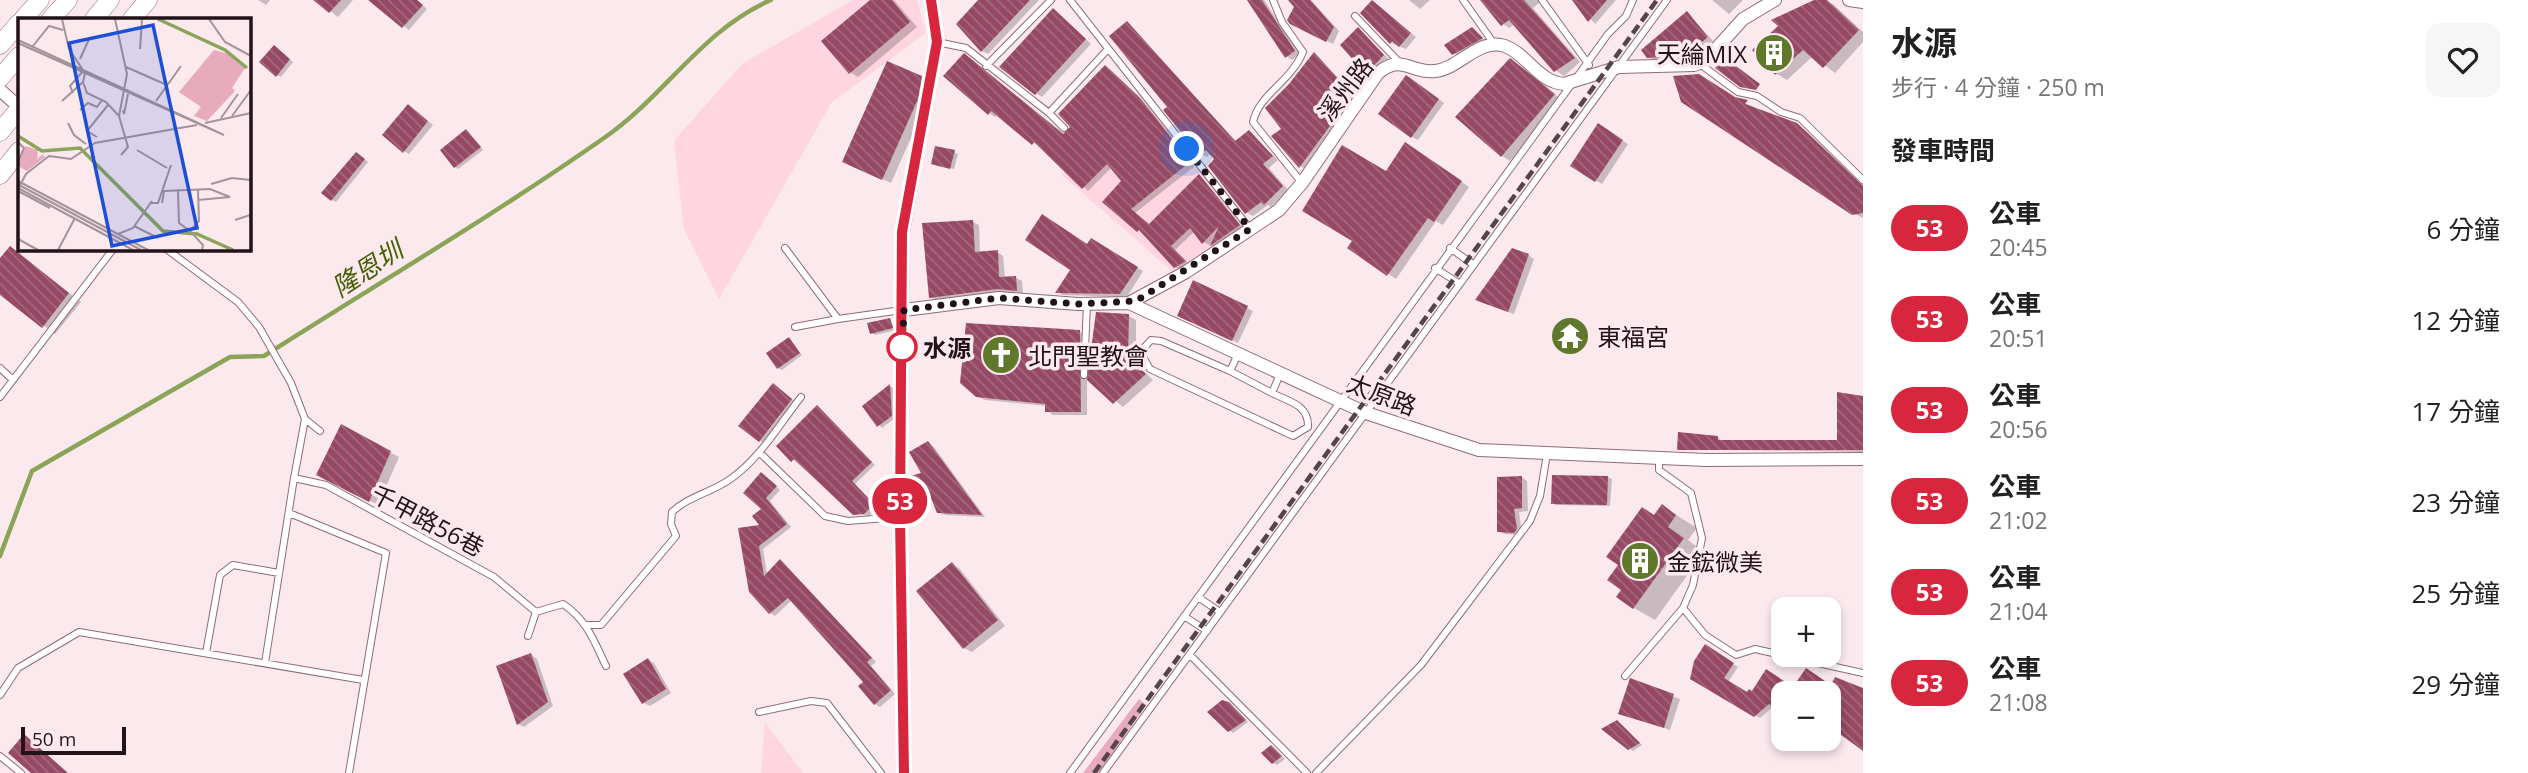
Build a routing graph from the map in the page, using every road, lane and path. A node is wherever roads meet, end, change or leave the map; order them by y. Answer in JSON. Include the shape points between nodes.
{"nodes":[{"id":1,"x":40,"y":0,"type":"edge"},
{"id":2,"x":68,"y":0,"type":"edge"},
{"id":3,"x":110,"y":0,"type":"edge"},
{"id":4,"x":148,"y":0,"type":"edge"},
{"id":5,"x":931,"y":0,"type":"edge"},
{"id":6,"x":1051,"y":0,"type":"edge"},
{"id":7,"x":1070,"y":0,"type":"edge"},
{"id":8,"x":1273,"y":0,"type":"edge"},
{"id":9,"x":1463,"y":0,"type":"edge"},
{"id":10,"x":1542,"y":0,"type":"edge"},
{"id":11,"x":1633,"y":0,"type":"edge"},
{"id":12,"x":1667,"y":0,"type":"edge"},
{"id":13,"x":1775,"y":0,"type":"edge"},
{"id":14,"x":1849,"y":0,"type":"edge"},
{"id":15,"x":1863,"y":2,"type":"edge"},
{"id":16,"x":1355,"y":16,"type":"dead end"},
{"id":17,"x":24,"y":18,"type":"edge"},
{"id":18,"x":52,"y":18,"type":"edge"},
{"id":19,"x":95,"y":18,"type":"edge"},
{"id":20,"x":133,"y":18,"type":"edge"},
{"id":21,"x":18,"y":24,"type":"edge"},
{"id":22,"x":937,"y":42,"type":"junction"},
{"id":23,"x":1495,"y":44,"type":"junction"},
{"id":24,"x":0,"y":45,"type":"edge"},
{"id":25,"x":1108,"y":49,"type":"junction"},
{"id":26,"x":18,"y":57,"type":"edge"},
{"id":27,"x":1401,"y":63,"type":"junction"},
{"id":28,"x":1588,"y":63,"type":"junction"},
{"id":29,"x":1700,"y":64,"type":"junction"},
{"id":30,"x":986,"y":66,"type":"junction"},
{"id":31,"x":1619,"y":67,"type":"junction"},
{"id":32,"x":1597,"y":75,"type":"junction"},
{"id":33,"x":0,"y":78,"type":"edge"},
{"id":34,"x":1572,"y":84,"type":"junction"},
{"id":35,"x":0,"y":90,"type":"edge"},
{"id":36,"x":18,"y":107,"type":"edge"},
{"id":37,"x":18,"y":109,"type":"edge"},
{"id":38,"x":1049,"y":113,"type":"junction"},
{"id":39,"x":1064,"y":128,"type":"dead end"},
{"id":40,"x":0,"y":132,"type":"edge"},
{"id":41,"x":18,"y":152,"type":"edge"},
{"id":42,"x":0,"y":175,"type":"edge"},
{"id":43,"x":1863,"y":180,"type":"edge"},
{"id":44,"x":1302,"y":183,"type":"junction"},
{"id":45,"x":1250,"y":229,"type":"junction"},
{"id":46,"x":785,"y":248,"type":"dead end"},
{"id":47,"x":1450,"y":248,"type":"junction"},
{"id":48,"x":112,"y":250,"type":"edge"},
{"id":49,"x":168,"y":250,"type":"edge"},
{"id":50,"x":1474,"y":265,"type":"junction"},
{"id":51,"x":1435,"y":268,"type":"junction"},
{"id":52,"x":1460,"y":284,"type":"junction"},
{"id":53,"x":1087,"y":303,"type":"junction"},
{"id":54,"x":1129,"y":303,"type":"junction"},
{"id":55,"x":904,"y":310,"type":"junction"},
{"id":56,"x":838,"y":318,"type":"junction"},
{"id":57,"x":795,"y":327,"type":"dead end"},
{"id":58,"x":1238,"y":355,"type":"junction"},
{"id":59,"x":0,"y":368,"type":"edge"},
{"id":60,"x":1230,"y":371,"type":"junction"},
{"id":61,"x":1280,"y":374,"type":"junction"},
{"id":62,"x":1084,"y":375,"type":"dead end"},
{"id":63,"x":13,"y":380,"type":"junction"},
{"id":64,"x":1272,"y":393,"type":"junction"},
{"id":65,"x":0,"y":397,"type":"edge"},
{"id":66,"x":801,"y":397,"type":"dead end"},
{"id":67,"x":1340,"y":401,"type":"junction"},
{"id":68,"x":1366,"y":412,"type":"junction"},
{"id":69,"x":304,"y":419,"type":"junction"},
{"id":70,"x":320,"y":431,"type":"dead end"},
{"id":71,"x":759,"y":452,"type":"junction"},
{"id":72,"x":1547,"y":454,"type":"junction"},
{"id":73,"x":1659,"y":458,"type":"junction"},
{"id":74,"x":1863,"y":459,"type":"edge"},
{"id":75,"x":294,"y":478,"type":"junction"},
{"id":76,"x":289,"y":513,"type":"junction"},
{"id":77,"x":900,"y":517,"type":"junction"},
{"id":78,"x":279,"y":573,"type":"junction"},
{"id":79,"x":1198,"y":597,"type":"junction"},
{"id":80,"x":1683,"y":608,"type":"junction"},
{"id":81,"x":536,"y":612,"type":"junction"},
{"id":82,"x":1220,"y":612,"type":"junction"},
{"id":83,"x":1184,"y":616,"type":"junction"},
{"id":84,"x":586,"y":625,"type":"junction"},
{"id":85,"x":1207,"y":631,"type":"junction"},
{"id":86,"x":528,"y":636,"type":"dead end"},
{"id":87,"x":206,"y":653,"type":"junction"},
{"id":88,"x":1190,"y":655,"type":"junction"},
{"id":89,"x":265,"y":663,"type":"junction"},
{"id":90,"x":606,"y":666,"type":"dead end"},
{"id":91,"x":1863,"y":673,"type":"edge"},
{"id":92,"x":1625,"y":676,"type":"dead end"},
{"id":93,"x":363,"y":680,"type":"junction"},
{"id":94,"x":0,"y":695,"type":"edge"},
{"id":95,"x":759,"y":712,"type":"dead end"},
{"id":96,"x":0,"y":756,"type":"edge"},
{"id":97,"x":21,"y":773,"type":"edge"},
{"id":98,"x":349,"y":773,"type":"edge"},
{"id":99,"x":881,"y":773,"type":"edge"},
{"id":100,"x":904,"y":773,"type":"edge"},
{"id":101,"x":1070,"y":773,"type":"edge"},
{"id":102,"x":1104,"y":773,"type":"edge"},
{"id":103,"x":1307,"y":773,"type":"edge"},
{"id":104,"x":1316,"y":773,"type":"edge"}],
"edges":[{"from":1,"to":17,"type":"street"},
{"from":2,"to":18,"type":"street"},
{"from":3,"to":19,"type":"street"},
{"from":4,"to":20,"type":"street"},
{"from":5,"to":22,"type":"street"},
{"from":6,"to":30,"type":"lane"},
{"from":7,"to":25,"type":"lane"},
{"from":8,"to":44,"type":"lane","via":[[1303,52],[1295,71],[1256,108],[1253,122]]},
{"from":9,"to":23,"type":"lane"},
{"from":10,"to":28,"type":"lane"},
{"from":11,"to":28,"type":"lane","via":[[1626,16]]},
{"from":12,"to":31,"type":"lane"},
{"from":13,"to":29,"type":"street","via":[[1743,19]]},
{"from":14,"to":15,"type":"street"},
{"from":16,"to":27,"type":"lane"},
{"from":21,"to":24,"type":"street"},
{"from":22,"to":30,"type":"lane","via":[[965,48]]},
{"from":22,"to":55,"type":"street","via":[[902,232]]},
{"from":23,"to":27,"type":"street","name":"溪州路","via":[[1436,71]]},
{"from":23,"to":34,"type":"street","via":[[1510,49],[1551,81]]},
{"from":25,"to":38,"type":"lane"},
{"from":25,"to":45,"type":"lane"},
{"from":26,"to":33,"type":"street"},
{"from":27,"to":44,"type":"street","name":"溪州路","via":[[1378,73]]},
{"from":28,"to":32,"type":"lane"},
{"from":28,"to":34,"type":"lane"},
{"from":29,"to":31,"type":"street"},
{"from":29,"to":43,"type":"lane","via":[[1738,92],[1800,118]]},
{"from":30,"to":38,"type":"lane"},
{"from":31,"to":32,"type":"street"},
{"from":31,"to":50,"type":"lane"},
{"from":32,"to":34,"type":"street"},
{"from":34,"to":47,"type":"lane"},
{"from":35,"to":36,"type":"street"},
{"from":37,"to":40,"type":"street"},
{"from":38,"to":39,"type":"lane"},
{"from":41,"to":42,"type":"street"},
{"from":44,"to":45,"type":"street","name":"溪州路","via":[[1279,210]]},
{"from":45,"to":54,"type":"street","name":"溪州路"},
{"from":46,"to":56,"type":"lane"},
{"from":47,"to":50,"type":"lane"},
{"from":47,"to":51,"type":"lane"},
{"from":48,"to":63,"type":"lane"},
{"from":49,"to":69,"type":"lane","via":[[238,302],[291,383]]},
{"from":50,"to":52,"type":"lane"},
{"from":51,"to":52,"type":"lane"},
{"from":51,"to":67,"type":"lane"},
{"from":52,"to":68,"type":"lane"},
{"from":53,"to":54,"type":"street","name":"太原路"},
{"from":53,"to":55,"type":"street","name":"太原路","via":[[999,298]]},
{"from":53,"to":62,"type":"lane"},
{"from":54,"to":58,"type":"street","name":"太原路"},
{"from":55,"to":56,"type":"lane"},
{"from":55,"to":77,"type":"street"},
{"from":56,"to":57,"type":"lane"},
{"from":58,"to":60,"type":"lane"},
{"from":58,"to":61,"type":"street","name":"太原路"},
{"from":59,"to":63,"type":"lane"},
{"from":60,"to":64,"type":"lane"},
{"from":60,"to":64,"type":"lane","via":[[1161,341],[1151,340],[1140,352],[1150,369],[1293,436],[1308,427],[1305,410]]},
{"from":61,"to":64,"type":"lane"},
{"from":61,"to":67,"type":"street","name":"太原路"},
{"from":63,"to":65,"type":"lane"},
{"from":66,"to":71,"type":"lane"},
{"from":67,"to":68,"type":"street","name":"太原路"},
{"from":67,"to":79,"type":"lane"},
{"from":68,"to":72,"type":"street","name":"太原路","via":[[1479,450]]},
{"from":68,"to":82,"type":"lane"},
{"from":69,"to":70,"type":"lane"},
{"from":69,"to":75,"type":"lane"},
{"from":71,"to":77,"type":"lane","via":[[825,516],[848,521]]},
{"from":71,"to":84,"type":"lane","via":[[729,481],[684,501],[672,512],[676,536],[601,625]]},
{"from":72,"to":73,"type":"street","name":"太原路"},
{"from":72,"to":104,"type":"lane","via":[[1540,496],[1530,521],[1421,665]]},
{"from":73,"to":74,"type":"street","name":"太原路"},
{"from":73,"to":80,"type":"lane","via":[[1659,470],[1690,493],[1702,538],[1693,585]]},
{"from":75,"to":76,"type":"lane"},
{"from":75,"to":81,"type":"lane","name":"千甲路56巷","via":[[326,485],[494,577]]},
{"from":76,"to":78,"type":"lane"},
{"from":76,"to":93,"type":"lane","via":[[386,553]]},
{"from":77,"to":100,"type":"street"},
{"from":78,"to":87,"type":"lane","via":[[233,565],[220,575]]},
{"from":78,"to":89,"type":"lane"},
{"from":79,"to":82,"type":"lane"},
{"from":79,"to":83,"type":"lane"},
{"from":80,"to":91,"type":"lane","via":[[1705,635],[1736,655],[1755,649]]},
{"from":80,"to":92,"type":"lane"},
{"from":81,"to":84,"type":"lane","via":[[563,604]]},
{"from":81,"to":86,"type":"lane"},
{"from":82,"to":85,"type":"lane"},
{"from":83,"to":85,"type":"lane"},
{"from":83,"to":101,"type":"lane"},
{"from":84,"to":90,"type":"lane"},
{"from":85,"to":88,"type":"lane"},
{"from":87,"to":89,"type":"lane"},
{"from":87,"to":94,"type":"lane","via":[[79,632],[18,668]]},
{"from":88,"to":102,"type":"lane"},
{"from":88,"to":103,"type":"lane"},
{"from":89,"to":93,"type":"lane"},
{"from":93,"to":98,"type":"lane"},
{"from":95,"to":99,"type":"lane","via":[[811,701],[827,703]]},
{"from":96,"to":97,"type":"lane"}]}
